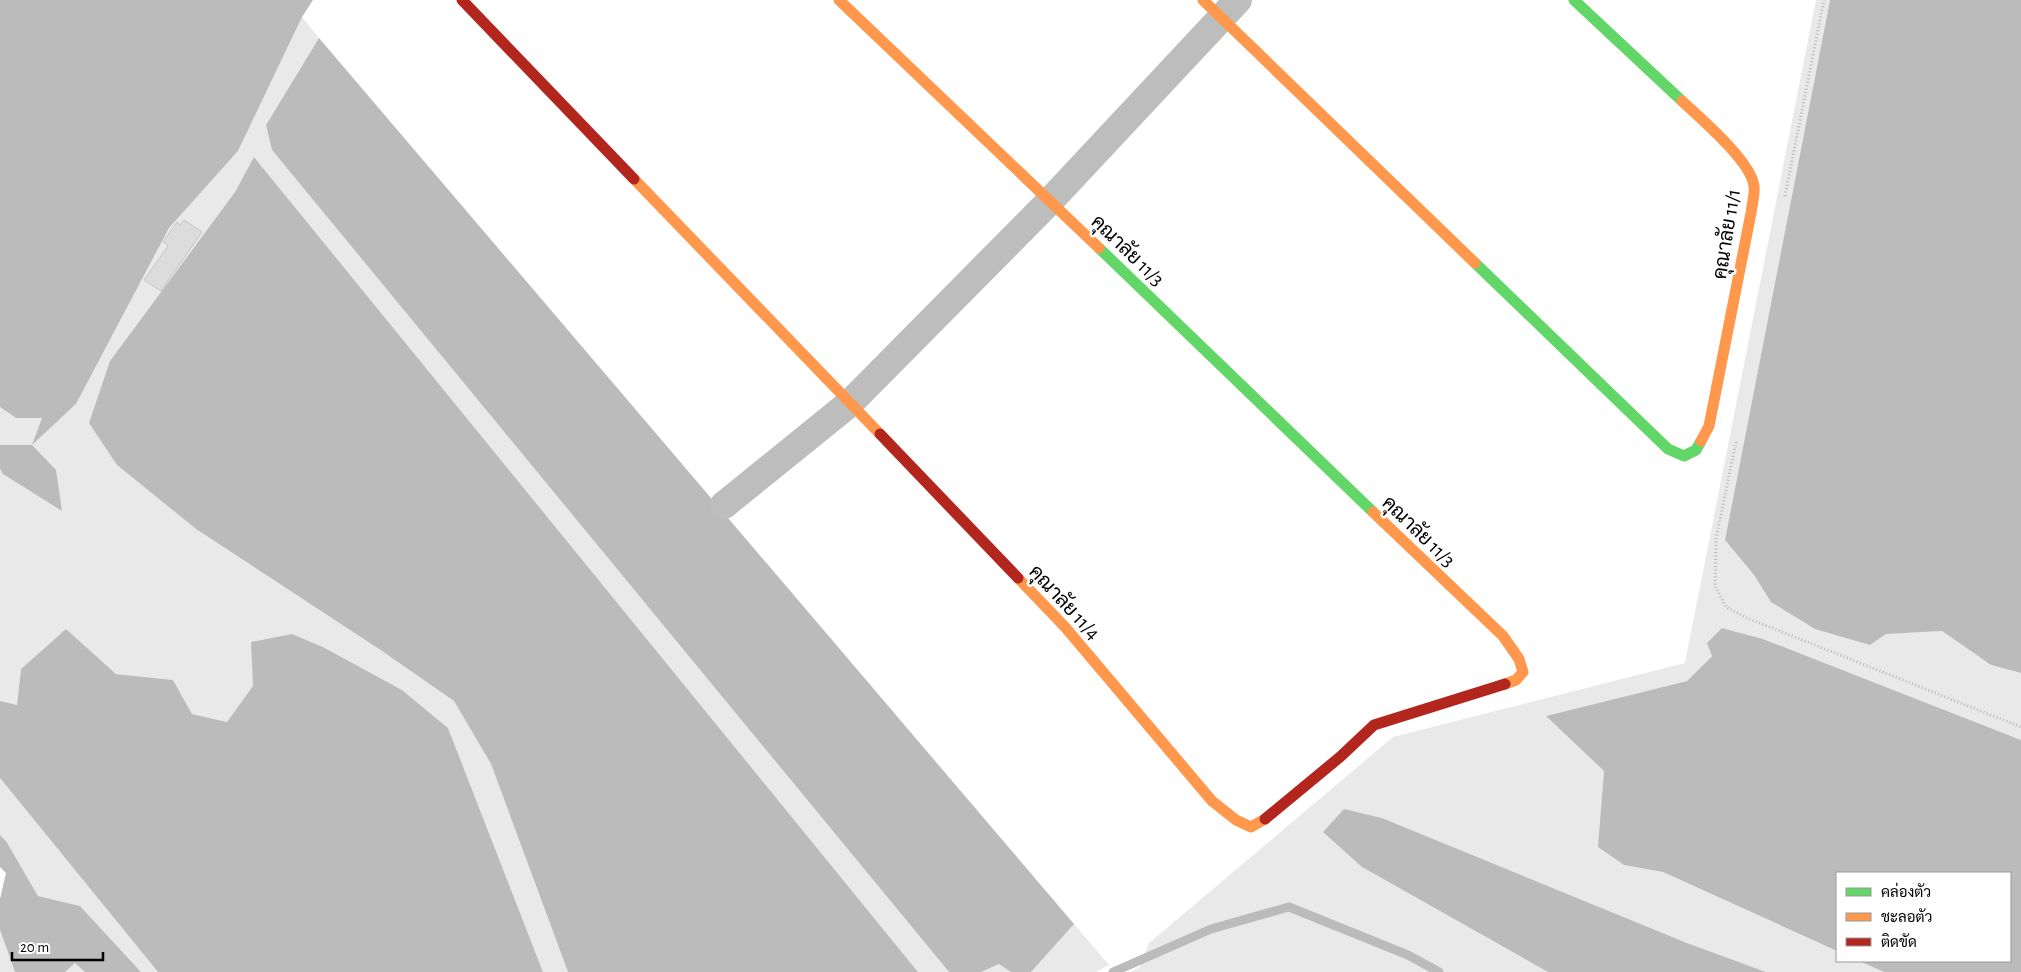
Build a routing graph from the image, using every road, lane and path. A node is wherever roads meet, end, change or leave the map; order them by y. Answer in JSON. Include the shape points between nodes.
{"nodes":[{"id":1,"x":462,"y":0,"type":"edge"},
{"id":2,"x":839,"y":0,"type":"edge"},
{"id":3,"x":1574,"y":0,"type":"edge"},
{"id":4,"x":1824,"y":0,"type":"edge"},
{"id":5,"x":1221,"y":6,"type":"edge"},
{"id":6,"x":1785,"y":196,"type":"dead end"},
{"id":7,"x":1050,"y":200,"type":"junction"},
{"id":8,"x":850,"y":403,"type":"junction"},
{"id":9,"x":1736,"y":441,"type":"dead end"},
{"id":10,"x":724,"y":504,"type":"dead end"},
{"id":11,"x":2021,"y":727,"type":"edge"},
{"id":12,"x":1251,"y":827,"type":"joint"}],
"edges":[{"from":1,"to":8,"type":"street","name":"คุณาลัย 11/4"},
{"from":2,"to":7,"type":"street"},
{"from":3,"to":5,"type":"street","name":"คุณาลัย 11/1","via":[[1715,132],[1744,164],[1754,185],[1709,426],[1696,450],[1684,456],[1668,449]]},
{"from":4,"to":6,"type":"path"},
{"from":5,"to":7,"type":"street"},
{"from":7,"to":8,"type":"street"},
{"from":7,"to":12,"type":"street","name":"คุณาลัย 11/3","via":[[1503,636],[1520,659],[1523,672],[1516,680],[1374,725],[1271,815]]},
{"from":8,"to":10,"type":"street"},
{"from":8,"to":12,"type":"street","name":"คุณาลัย 11/4","via":[[1065,627],[1212,801]]},
{"from":9,"to":11,"type":"path","via":[[1716,539],[1715,586],[1726,607]]}]}
